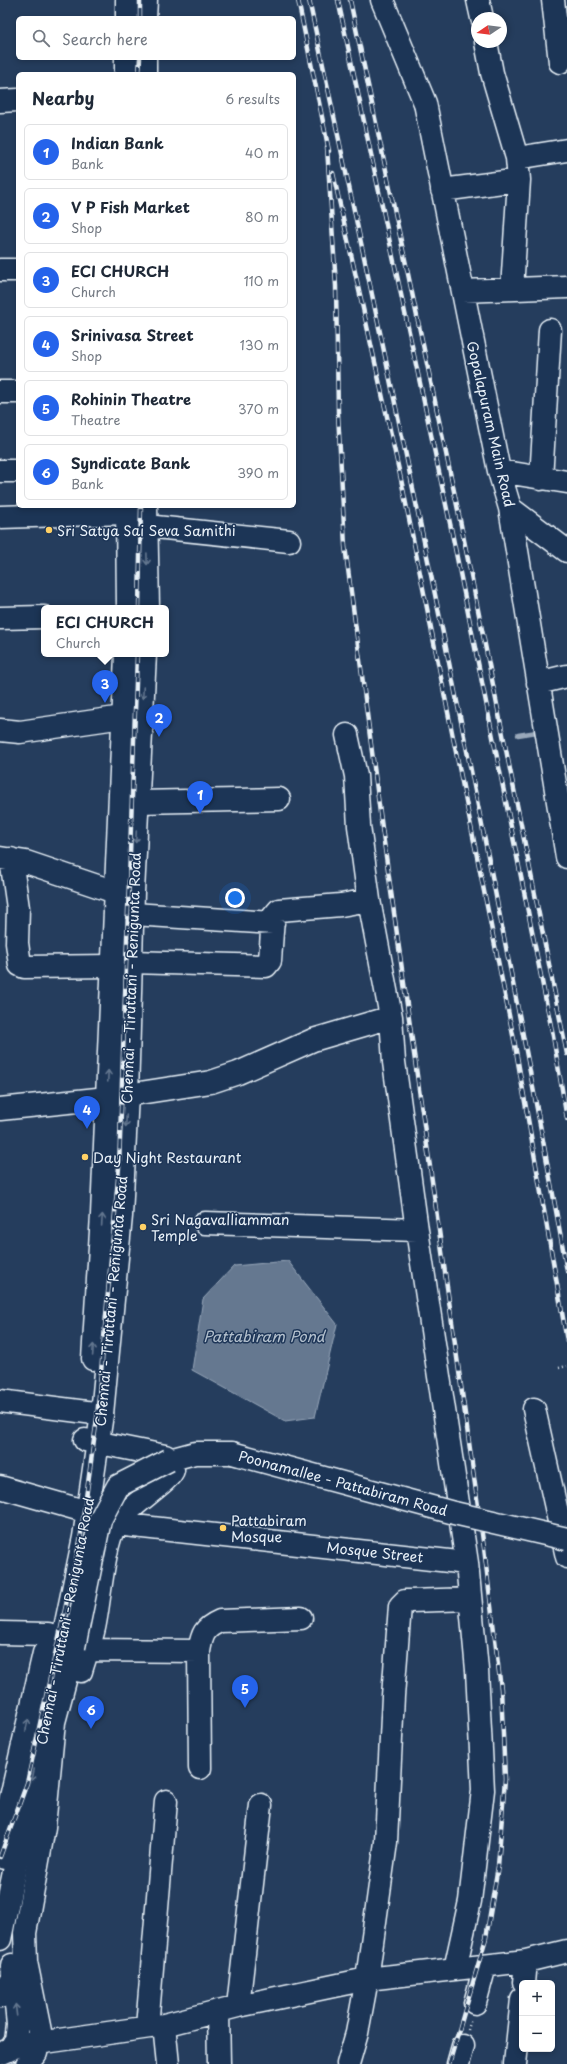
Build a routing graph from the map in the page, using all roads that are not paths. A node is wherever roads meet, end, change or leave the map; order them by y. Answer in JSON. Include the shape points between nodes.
{"nodes":[{"id":1,"x":127,"y":0,"type":"edge"},
{"id":2,"x":146,"y":0,"type":"edge"},
{"id":3,"x":382,"y":0,"type":"edge"},
{"id":4,"x":478,"y":0,"type":"edge"},
{"id":5,"x":553,"y":0,"type":"edge"},
{"id":6,"x":481,"y":12,"type":"edge"},
{"id":7,"x":127,"y":16,"type":"edge"},
{"id":8,"x":145,"y":16,"type":"edge"},
{"id":9,"x":487,"y":48,"type":"edge"},
{"id":10,"x":126,"y":60,"type":"edge"},
{"id":11,"x":145,"y":60,"type":"edge"},
{"id":12,"x":560,"y":62,"type":"dead end"},
{"id":13,"x":126,"y":72,"type":"edge"},
{"id":14,"x":145,"y":72,"type":"edge"},
{"id":15,"x":16,"y":100,"type":"edge"},
{"id":16,"x":0,"y":101,"type":"edge"},
{"id":17,"x":567,"y":150,"type":"edge"},
{"id":18,"x":517,"y":158,"type":"junction"},
{"id":19,"x":519,"y":180,"type":"junction"},
{"id":20,"x":442,"y":190,"type":"junction"},
{"id":21,"x":0,"y":270,"type":"edge"},
{"id":22,"x":16,"y":270,"type":"edge"},
{"id":23,"x":567,"y":287,"type":"edge"},
{"id":24,"x":512,"y":289,"type":"junction"},
{"id":25,"x":463,"y":291,"type":"junction"},
{"id":26,"x":550,"y":330,"type":"dead end"},
{"id":27,"x":0,"y":392,"type":"edge"},
{"id":28,"x":16,"y":392,"type":"edge"},
{"id":29,"x":0,"y":471,"type":"edge"},
{"id":30,"x":16,"y":471,"type":"edge"},
{"id":31,"x":499,"y":471,"type":"junction"},
{"id":32,"x":541,"y":479,"type":"junction"},
{"id":33,"x":567,"y":482,"type":"edge"},
{"id":34,"x":510,"y":508,"type":"junction"},
{"id":35,"x":137,"y":513,"type":"edge"},
{"id":36,"x":0,"y":517,"type":"edge"},
{"id":37,"x":289,"y":541,"type":"dead end"},
{"id":38,"x":567,"y":551,"type":"edge"},
{"id":39,"x":128,"y":605,"type":"edge"},
{"id":40,"x":148,"y":605,"type":"edge"},
{"id":41,"x":41,"y":617,"type":"edge"},
{"id":42,"x":0,"y":618,"type":"edge"},
{"id":43,"x":126,"y":657,"type":"edge"},
{"id":44,"x":145,"y":657,"type":"edge"},
{"id":45,"x":567,"y":676,"type":"edge"},
{"id":46,"x":538,"y":683,"type":"junction"},
{"id":47,"x":123,"y":717,"type":"junction"},
{"id":48,"x":0,"y":730,"type":"edge"},
{"id":49,"x":347,"y":735,"type":"dead end"},
{"id":50,"x":279,"y":799,"type":"dead end"},
{"id":51,"x":138,"y":802,"type":"junction"},
{"id":52,"x":563,"y":809,"type":"edge"},
{"id":53,"x":567,"y":857,"type":"edge"},
{"id":54,"x":6,"y":859,"type":"edge"},
{"id":55,"x":115,"y":892,"type":"junction"},
{"id":56,"x":369,"y":900,"type":"junction"},
{"id":57,"x":132,"y":914,"type":"junction"},
{"id":58,"x":273,"y":923,"type":"junction"},
{"id":59,"x":121,"y":964,"type":"junction"},
{"id":60,"x":391,"y":1017,"type":"junction"},
{"id":61,"x":117,"y":1096,"type":"junction"},
{"id":62,"x":0,"y":1109,"type":"edge"},
{"id":63,"x":205,"y":1223,"type":"dead end"},
{"id":64,"x":417,"y":1230,"type":"junction"},
{"id":65,"x":0,"y":1401,"type":"edge"},
{"id":66,"x":534,"y":1409,"type":"dead end"},
{"id":67,"x":96,"y":1413,"type":"junction"},
{"id":68,"x":92,"y":1441,"type":"junction"},
{"id":69,"x":0,"y":1487,"type":"edge"},
{"id":70,"x":82,"y":1510,"type":"junction"},
{"id":71,"x":116,"y":1524,"type":"junction"},
{"id":72,"x":567,"y":1539,"type":"edge"},
{"id":73,"x":567,"y":1557,"type":"edge"},
{"id":74,"x":467,"y":1563,"type":"junction"},
{"id":75,"x":470,"y":1599,"type":"junction"},
{"id":76,"x":301,"y":1618,"type":"dead end"},
{"id":77,"x":0,"y":1634,"type":"edge"},
{"id":78,"x":68,"y":1642,"type":"junction"},
{"id":79,"x":198,"y":1652,"type":"junction"},
{"id":80,"x":200,"y":1768,"type":"dead end"},
{"id":81,"x":166,"y":1801,"type":"dead end"},
{"id":82,"x":261,"y":1805,"type":"dead end"},
{"id":83,"x":46,"y":1814,"type":"junction"},
{"id":84,"x":0,"y":1845,"type":"edge"},
{"id":85,"x":8,"y":1859,"type":"edge"},
{"id":86,"x":0,"y":1939,"type":"edge"},
{"id":87,"x":567,"y":1951,"type":"edge"},
{"id":88,"x":526,"y":1961,"type":"junction"},
{"id":89,"x":485,"y":1966,"type":"junction"},
{"id":90,"x":455,"y":1969,"type":"junction"},
{"id":91,"x":13,"y":1977,"type":"junction"},
{"id":92,"x":367,"y":1979,"type":"junction"},
{"id":93,"x":524,"y":1980,"type":"edge"},
{"id":94,"x":0,"y":1997,"type":"edge"},
{"id":95,"x":475,"y":2003,"type":"road end"},
{"id":96,"x":228,"y":2009,"type":"junction"},
{"id":97,"x":520,"y":2016,"type":"edge"},
{"id":98,"x":155,"y":2026,"type":"junction"},
{"id":99,"x":38,"y":2043,"type":"junction"},
{"id":100,"x":7,"y":2049,"type":"edge"},
{"id":101,"x":27,"y":2064,"type":"edge"},
{"id":102,"x":168,"y":2064,"type":"edge"},
{"id":103,"x":220,"y":2064,"type":"edge"},
{"id":104,"x":348,"y":2064,"type":"edge"},
{"id":105,"x":515,"y":2064,"type":"edge"}],
"edges":[{"from":1,"to":7,"type":"main road"},
{"from":2,"to":8,"type":"main road"},
{"from":3,"to":20,"type":"main road","name":"Gopalapuram Main Road","via":[[425,103]]},
{"from":4,"to":6,"type":"main road"},
{"from":5,"to":12,"type":"main road"},
{"from":9,"to":18,"type":"main road"},
{"from":10,"to":13,"type":"main road"},
{"from":11,"to":14,"type":"main road"},
{"from":15,"to":16,"type":"main road"},
{"from":17,"to":18,"type":"main road"},
{"from":18,"to":19,"type":"main road"},
{"from":19,"to":20,"type":"main road"},
{"from":19,"to":24,"type":"main road"},
{"from":20,"to":25,"type":"main road","name":"Gopalapuram Main Road"},
{"from":21,"to":22,"type":"main road"},
{"from":23,"to":24,"type":"main road"},
{"from":24,"to":25,"type":"main road"},
{"from":25,"to":31,"type":"main road","name":"Gopalapuram Main Road"},
{"from":26,"to":32,"type":"main road"},
{"from":27,"to":28,"type":"main road"},
{"from":29,"to":30,"type":"main road"},
{"from":31,"to":32,"type":"main road"},
{"from":31,"to":34,"type":"main road","name":"Gopalapuram Main Road"},
{"from":32,"to":33,"type":"main road"},
{"from":34,"to":38,"type":"main road"},
{"from":34,"to":46,"type":"main road","name":"Gopalapuram Main Road"},
{"from":35,"to":36,"type":"main road"},
{"from":35,"to":37,"type":"main road"},
{"from":35,"to":39,"type":"main road"},
{"from":35,"to":40,"type":"main road","one_way":true},
{"from":41,"to":42,"type":"main road"},
{"from":43,"to":47,"type":"main road","name":"Chennai - Tiruttani - Renigunta Road"},
{"from":44,"to":51,"type":"main road","name":"Chennai - Tiruttani - Renigunta Road","one_way":true},
{"from":45,"to":46,"type":"main road"},
{"from":46,"to":52,"type":"main road","name":"Gopalapuram Main Road"},
{"from":47,"to":48,"type":"main road","via":[[20,732]]},
{"from":47,"to":55,"type":"main road","name":"Chennai - Tiruttani - Renigunta Road"},
{"from":49,"to":56,"type":"main road","via":[[356,776],[359,826]]},
{"from":50,"to":51,"type":"main road"},
{"from":51,"to":57,"type":"main road","name":"Chennai - Tiruttani - Renigunta Road","one_way":true},
{"from":52,"to":53,"type":"main road","name":"Gopalapuram Main Road"},
{"from":54,"to":55,"type":"main road","via":[[26,862]]},
{"from":54,"to":59,"type":"main road","via":[[18,908],[20,965],[24,967]]},
{"from":55,"to":59,"type":"main road","name":"Chennai - Tiruttani - Renigunta Road"},
{"from":56,"to":58,"type":"main road","via":[[341,905],[282,909],[275,913]]},
{"from":56,"to":60,"type":"main road"},
{"from":57,"to":58,"type":"main road"},
{"from":57,"to":59,"type":"main road","name":"Chennai - Tiruttani - Renigunta Road"},
{"from":58,"to":59,"type":"main road","via":[[270,961],[266,966]]},
{"from":59,"to":61,"type":"main road","name":"Chennai - Tiruttani - Renigunta Road"},
{"from":60,"to":61,"type":"main road","via":[[313,1040],[211,1082]]},
{"from":60,"to":64,"type":"main road","via":[[394,1062]]},
{"from":61,"to":62,"type":"main road"},
{"from":61,"to":67,"type":"main road","name":"Chennai - Tiruttani - Renigunta Road","via":[[121,1216]]},
{"from":63,"to":64,"type":"main road"},
{"from":64,"to":74,"type":"main road"},
{"from":65,"to":67,"type":"main road"},
{"from":66,"to":73,"type":"main road"},
{"from":67,"to":68,"type":"main road","name":"Chennai - Tiruttani - Renigunta Road"},
{"from":68,"to":70,"type":"main road","name":"Chennai - Tiruttani - Renigunta Road"},
{"from":68,"to":71,"type":"main road","via":[[165,1456],[172,1464],[170,1477],[133,1504]]},
{"from":69,"to":70,"type":"main road"},
{"from":70,"to":78,"type":"main road","name":"Chennai - Tiruttani - Renigunta Road"},
{"from":71,"to":74,"type":"main road","name":"Mosque Street"},
{"from":71,"to":78,"type":"main road","via":[[110,1540],[94,1628]]},
{"from":72,"to":78,"type":"main road","name":"Poonamallee - Pattabiram Road","bridge":true,"via":[[454,1513],[232,1453],[195,1453],[170,1460],[118,1486],[100,1520]]},
{"from":74,"to":75,"type":"main road"},
{"from":75,"to":90,"type":"main road","via":[[484,1790],[470,1901]]},
{"from":75,"to":92,"type":"main road","via":[[410,1600],[400,1606],[386,1842]]},
{"from":76,"to":79,"type":"main road","via":[[220,1621],[209,1626],[201,1638]]},
{"from":77,"to":78,"type":"main road"},
{"from":78,"to":79,"type":"main road"},
{"from":78,"to":83,"type":"main road","name":"Poonamallee - Pattabiram Road","via":[[54,1722]]},
{"from":84,"to":78,"type":"main road","name":"Chennai - Tiruttani - Renigunta Road","one_way":true},
{"from":78,"to":85,"type":"main road","name":"Chennai - Tiruttani - Renigunta Road","one_way":true},
{"from":79,"to":80,"type":"main road"},
{"from":81,"to":98,"type":"main road"},
{"from":82,"to":96,"type":"main road"},
{"from":83,"to":91,"type":"main road","via":[[32,1825],[14,1920],[11,1946]]},
{"from":83,"to":99,"type":"main road","name":"Poonamallee - Pattabiram Road","via":[[26,1927],[25,1948],[39,2022]]},
{"from":85,"to":86,"type":"main road","name":"Chennai - Tiruttani - Renigunta Road"},
{"from":87,"to":88,"type":"main road"},
{"from":88,"to":89,"type":"main road"},
{"from":88,"to":93,"type":"main road"},
{"from":89,"to":90,"type":"main road"},
{"from":89,"to":95,"type":"main road"},
{"from":90,"to":92,"type":"main road"},
{"from":91,"to":94,"type":"main road"},
{"from":100,"to":91,"type":"main road","one_way":true,"via":[[18,2025]]},
{"from":92,"to":96,"type":"main road"},
{"from":92,"to":104,"type":"main road","via":[[357,2033]]},
{"from":96,"to":98,"type":"main road"},
{"from":96,"to":103,"type":"main road"},
{"from":97,"to":105,"type":"main road"},
{"from":98,"to":99,"type":"main road"},
{"from":98,"to":102,"type":"main road"},
{"from":99,"to":100,"type":"main road"},
{"from":99,"to":101,"type":"main road","name":"Poonamallee - Pattabiram Road","via":[[36,2053]]}]}
